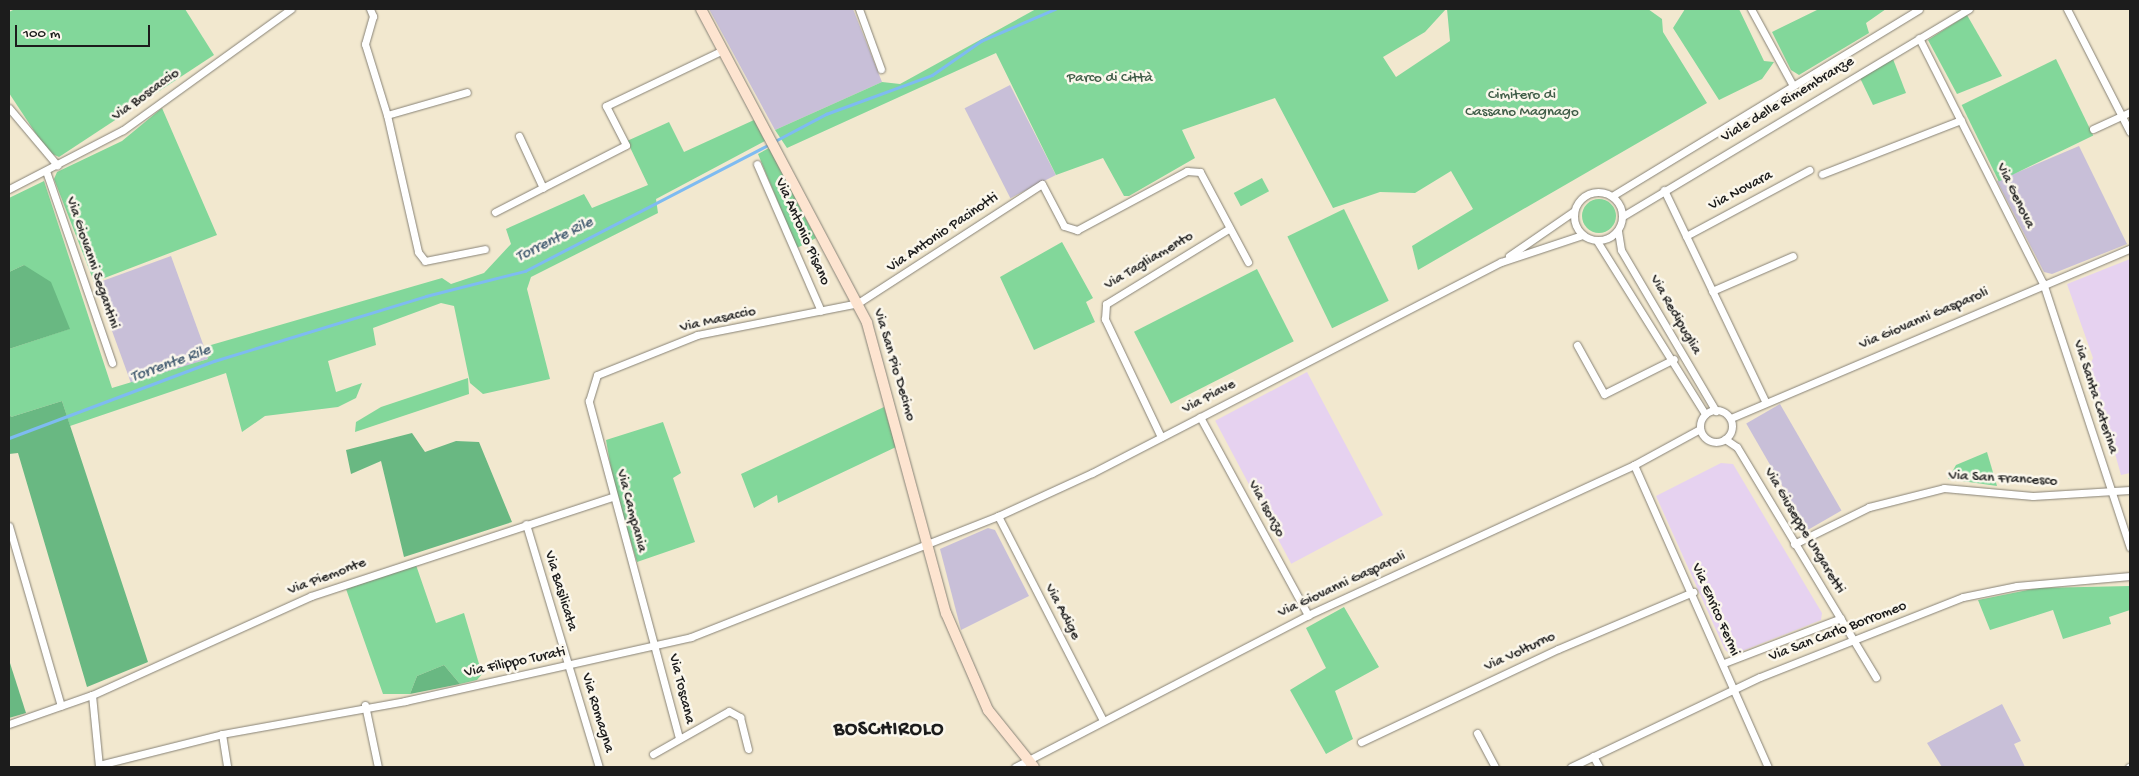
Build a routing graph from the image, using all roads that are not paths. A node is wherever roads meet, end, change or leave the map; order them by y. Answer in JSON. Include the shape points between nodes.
{"nodes":[{"id":1,"x":291,"y":9,"type":"edge"},
{"id":2,"x":370,"y":9,"type":"edge"},
{"id":3,"x":701,"y":9,"type":"edge"},
{"id":4,"x":859,"y":9,"type":"edge"},
{"id":5,"x":1751,"y":9,"type":"edge"},
{"id":6,"x":1919,"y":9,"type":"edge"},
{"id":7,"x":1969,"y":9,"type":"edge"},
{"id":8,"x":2069,"y":9,"type":"edge"},
{"id":9,"x":1920,"y":38,"type":"junction"},
{"id":10,"x":723,"y":50,"type":"junction"},
{"id":11,"x":881,"y":69,"type":"dead end"},
{"id":12,"x":1792,"y":84,"type":"junction"},
{"id":13,"x":467,"y":92,"type":"dead end"},
{"id":14,"x":9,"y":108,"type":"edge"},
{"id":15,"x":2130,"y":112,"type":"edge"},
{"id":16,"x":2122,"y":115,"type":"junction"},
{"id":17,"x":387,"y":116,"type":"junction"},
{"id":18,"x":1961,"y":120,"type":"junction"},
{"id":19,"x":2093,"y":129,"type":"dead end"},
{"id":20,"x":2130,"y":132,"type":"edge"},
{"id":21,"x":520,"y":136,"type":"dead end"},
{"id":22,"x":757,"y":164,"type":"dead end"},
{"id":23,"x":57,"y":165,"type":"junction"},
{"id":24,"x":1809,"y":170,"type":"dead end"},
{"id":25,"x":46,"y":171,"type":"junction"},
{"id":26,"x":1822,"y":174,"type":"dead end"},
{"id":27,"x":543,"y":188,"type":"junction"},
{"id":28,"x":9,"y":189,"type":"edge"},
{"id":29,"x":1664,"y":190,"type":"junction"},
{"id":30,"x":1612,"y":196,"type":"junction"},
{"id":31,"x":1574,"y":211,"type":"junction"},
{"id":32,"x":495,"y":212,"type":"dead end"},
{"id":33,"x":1623,"y":216,"type":"junction"},
{"id":34,"x":1230,"y":228,"type":"junction"},
{"id":35,"x":1618,"y":231,"type":"junction"},
{"id":36,"x":1582,"y":235,"type":"junction"},
{"id":37,"x":1686,"y":236,"type":"junction"},
{"id":38,"x":1597,"y":241,"type":"junction"},
{"id":39,"x":485,"y":249,"type":"dead end"},
{"id":40,"x":2130,"y":250,"type":"edge"},
{"id":41,"x":1793,"y":256,"type":"dead end"},
{"id":42,"x":1248,"y":262,"type":"dead end"},
{"id":43,"x":1501,"y":262,"type":"junction"},
{"id":44,"x":2043,"y":284,"type":"junction"},
{"id":45,"x":1712,"y":291,"type":"junction"},
{"id":46,"x":858,"y":302,"type":"junction"},
{"id":47,"x":821,"y":312,"type":"junction"},
{"id":48,"x":1577,"y":345,"type":"dead end"},
{"id":49,"x":1674,"y":359,"type":"junction"},
{"id":50,"x":112,"y":364,"type":"dead end"},
{"id":51,"x":592,"y":383,"type":"joint"},
{"id":52,"x":1765,"y":401,"type":"junction"},
{"id":53,"x":1716,"y":411,"type":"junction"},
{"id":54,"x":1705,"y":414,"type":"junction"},
{"id":55,"x":1200,"y":417,"type":"junction"},
{"id":56,"x":1730,"y":418,"type":"junction"},
{"id":57,"x":1700,"y":429,"type":"junction"},
{"id":58,"x":1161,"y":437,"type":"junction"},
{"id":59,"x":1704,"y":437,"type":"junction"},
{"id":60,"x":1725,"y":439,"type":"junction"},
{"id":61,"x":1686,"y":440,"type":"junction"},
{"id":62,"x":1634,"y":465,"type":"junction"},
{"id":63,"x":2130,"y":490,"type":"edge"},
{"id":64,"x":2111,"y":494,"type":"junction"},
{"id":65,"x":612,"y":497,"type":"junction"},
{"id":66,"x":998,"y":516,"type":"junction"},
{"id":67,"x":526,"y":524,"type":"junction"},
{"id":68,"x":9,"y":526,"type":"edge"},
{"id":69,"x":1794,"y":544,"type":"junction"},
{"id":70,"x":2130,"y":547,"type":"edge"},
{"id":71,"x":925,"y":548,"type":"junction"},
{"id":72,"x":2130,"y":576,"type":"edge"},
{"id":73,"x":1693,"y":592,"type":"junction"},
{"id":74,"x":1308,"y":614,"type":"junction"},
{"id":75,"x":1842,"y":618,"type":"junction"},
{"id":76,"x":1856,"y":641,"type":"junction"},
{"id":77,"x":656,"y":646,"type":"junction"},
{"id":78,"x":1724,"y":663,"type":"junction"},
{"id":79,"x":568,"y":666,"type":"junction"},
{"id":80,"x":1876,"y":677,"type":"dead end"},
{"id":81,"x":1734,"y":689,"type":"junction"},
{"id":82,"x":92,"y":695,"type":"junction"},
{"id":83,"x":365,"y":705,"type":"junction"},
{"id":84,"x":61,"y":706,"type":"junction"},
{"id":85,"x":1103,"y":720,"type":"junction"},
{"id":86,"x":9,"y":724,"type":"edge"},
{"id":87,"x":1477,"y":732,"type":"dead end"},
{"id":88,"x":222,"y":734,"type":"junction"},
{"id":89,"x":679,"y":738,"type":"junction"},
{"id":90,"x":1361,"y":742,"type":"dead end"},
{"id":91,"x":748,"y":749,"type":"dead end"},
{"id":92,"x":653,"y":754,"type":"dead end"},
{"id":93,"x":1593,"y":756,"type":"junction"},
{"id":94,"x":1031,"y":763,"type":"edge"},
{"id":95,"x":99,"y":766,"type":"edge"},
{"id":96,"x":227,"y":767,"type":"edge"},
{"id":97,"x":378,"y":767,"type":"edge"},
{"id":98,"x":599,"y":767,"type":"edge"},
{"id":99,"x":1015,"y":767,"type":"edge"},
{"id":100,"x":1495,"y":767,"type":"edge"},
{"id":101,"x":1571,"y":767,"type":"edge"},
{"id":102,"x":1599,"y":767,"type":"edge"},
{"id":103,"x":1768,"y":767,"type":"edge"}],
"edges":[{"from":1,"to":23,"type":"street","name":"Via Boscaccio","via":[[123,130]]},
{"from":2,"to":17,"type":"street","via":[[373,16],[365,44]]},
{"from":3,"to":10,"type":"street","name":"Via San Pio Decimo"},
{"from":4,"to":11,"type":"street"},
{"from":5,"to":12,"type":"street"},
{"from":6,"to":12,"type":"street","name":"Viale delle Rimembranze"},
{"from":7,"to":9,"type":"street","name":"Viale delle Rimembranze"},
{"from":8,"to":16,"type":"street"},
{"from":9,"to":18,"type":"street","name":"Via Genova"},
{"from":9,"to":29,"type":"street","name":"Viale delle Rimembranze"},
{"from":10,"to":27,"type":"street","via":[[606,106],[626,145]]},
{"from":10,"to":46,"type":"street","name":"Via San Pio Decimo"},
{"from":12,"to":30,"type":"street","name":"Viale delle Rimembranze"},
{"from":13,"to":17,"type":"street"},
{"from":14,"to":23,"type":"street"},
{"from":15,"to":16,"type":"street"},
{"from":16,"to":19,"type":"street"},
{"from":16,"to":20,"type":"street"},
{"from":17,"to":39,"type":"street","via":[[422,258],[425,262]]},
{"from":18,"to":26,"type":"street"},
{"from":18,"to":44,"type":"street","name":"Via Genova"},
{"from":21,"to":27,"type":"street"},
{"from":22,"to":47,"type":"street","name":"Via Antonio Pisano"},
{"from":23,"to":25,"type":"street","name":"Via Boscaccio"},
{"from":24,"to":37,"type":"street","name":"Via Novara"},
{"from":25,"to":28,"type":"street","name":"Via Boscaccio"},
{"from":25,"to":50,"type":"street","name":"Via Giovanni Segantini"},
{"from":27,"to":32,"type":"street"},
{"from":29,"to":33,"type":"street","name":"Viale delle Rimembranze"},
{"from":29,"to":37,"type":"street"},
{"from":30,"to":31,"type":"street","via":[[1587,194]]},
{"from":30,"to":33,"type":"street"},
{"from":31,"to":36,"type":"street","via":[[1574,223]]},
{"from":31,"to":43,"type":"street","name":"Via Piave"},
{"from":33,"to":35,"type":"street"},
{"from":34,"to":42,"type":"street"},
{"from":34,"to":46,"type":"street","name":"Via Antonio Pacinotti","via":[[1204,177],[1193,170],[1078,230],[1064,226],[1042,184]]},
{"from":34,"to":58,"type":"street","name":"Via Tagliamento","via":[[1106,304],[1105,319]]},
{"from":35,"to":38,"type":"street"},
{"from":35,"to":53,"type":"street","name":"Via Redipuglia","via":[[1621,250]]},
{"from":36,"to":38,"type":"street"},
{"from":36,"to":43,"type":"street","name":"Via Piave"},
{"from":37,"to":45,"type":"street"},
{"from":38,"to":49,"type":"street","name":"Via Redipuglia"},
{"from":40,"to":44,"type":"street","name":"Via Giovanni Gasparoli"},
{"from":41,"to":45,"type":"street"},
{"from":43,"to":55,"type":"street","name":"Via Piave"},
{"from":44,"to":52,"type":"street","name":"Via Giovanni Gasparoli"},
{"from":44,"to":64,"type":"street","name":"Via Santa Caterina"},
{"from":45,"to":52,"type":"street"},
{"from":46,"to":47,"type":"street","name":"Via Masaccio"},
{"from":46,"to":71,"type":"street","name":"Via San Pio Decimo","via":[[912,478]]},
{"from":47,"to":51,"type":"street","name":"Via Masaccio","via":[[697,335],[605,370]]},
{"from":48,"to":49,"type":"street","name":"Via Redipuglia","via":[[1604,394]]},
{"from":49,"to":54,"type":"street","name":"Via Redipuglia"},
{"from":51,"to":65,"type":"street","name":"Via Campania","via":[[589,401]]},
{"from":52,"to":56,"type":"street","name":"Via Giovanni Gasparoli"},
{"from":53,"to":54,"type":"street"},
{"from":53,"to":56,"type":"street"},
{"from":54,"to":57,"type":"street"},
{"from":55,"to":58,"type":"street","name":"Via Piave"},
{"from":55,"to":74,"type":"street","name":"Via Isonzo"},
{"from":56,"to":60,"type":"street","via":[[1731,430]]},
{"from":57,"to":59,"type":"street"},
{"from":57,"to":61,"type":"street","name":"Via Giovanni Gasparoli"},
{"from":58,"to":66,"type":"street","name":"Via Piave"},
{"from":59,"to":60,"type":"street","via":[[1714,442]]},
{"from":59,"to":61,"type":"street","name":"Via Giovanni Gasparoli"},
{"from":60,"to":69,"type":"street","name":"Via Giuseppe Ungaretti","via":[[1737,447]]},
{"from":61,"to":62,"type":"street","name":"Via Giovanni Gasparoli"},
{"from":62,"to":73,"type":"street","name":"Via Enrico Fermi"},
{"from":62,"to":74,"type":"street","name":"Via Giovanni Gasparoli"},
{"from":63,"to":64,"type":"street","name":"Via San Francesco"},
{"from":64,"to":69,"type":"street","name":"Via San Francesco","via":[[2033,496],[1944,488],[1869,507]]},
{"from":64,"to":70,"type":"street","name":"Via Santa Caterina"},
{"from":65,"to":67,"type":"street","name":"Via Piemonte"},
{"from":65,"to":77,"type":"street","name":"Via Campania"},
{"from":66,"to":71,"type":"street","name":"Via Piave"},
{"from":66,"to":85,"type":"street","name":"Via Adige"},
{"from":67,"to":79,"type":"street","name":"Via Basilicata"},
{"from":67,"to":82,"type":"street","name":"Via Piemonte","via":[[312,596]]},
{"from":68,"to":84,"type":"street"},
{"from":69,"to":75,"type":"street","name":"Via Giuseppe Ungaretti"},
{"from":71,"to":77,"type":"street","name":"Via Filippo Turati"},
{"from":71,"to":94,"type":"street","name":"Via San Pio Decimo","via":[[982,699]]},
{"from":72,"to":76,"type":"street","name":"Via San Carlo Borromeo","via":[[1992,590]]},
{"from":73,"to":78,"type":"street","name":"Via Enrico Fermi"},
{"from":73,"to":90,"type":"street","name":"Via Volturno"},
{"from":74,"to":85,"type":"street","name":"Via Giovanni Gasparoli"},
{"from":75,"to":76,"type":"street","name":"Via Giuseppe Ungaretti"},
{"from":75,"to":78,"type":"street","name":"Via San Carlo Borromeo"},
{"from":76,"to":80,"type":"street","name":"Via Giuseppe Ungaretti"},
{"from":76,"to":81,"type":"street","name":"Via San Carlo Borromeo"},
{"from":77,"to":79,"type":"street","name":"Via Filippo Turati"},
{"from":77,"to":89,"type":"street","name":"Via Toscana"},
{"from":78,"to":81,"type":"street","name":"Via Enrico Fermi"},
{"from":79,"to":83,"type":"street","name":"Via Filippo Turati"},
{"from":79,"to":98,"type":"street","name":"Via Romagna"},
{"from":81,"to":93,"type":"street","name":"Via San Carlo Borromeo"},
{"from":81,"to":103,"type":"street","name":"Via Enrico Fermi"},
{"from":82,"to":84,"type":"street","name":"Via Piemonte"},
{"from":82,"to":95,"type":"street"},
{"from":83,"to":88,"type":"street","name":"Via Filippo Turati"},
{"from":83,"to":97,"type":"street"},
{"from":84,"to":86,"type":"street","name":"Via Piemonte"},
{"from":85,"to":94,"type":"street","name":"Via Giovanni Gasparoli"},
{"from":87,"to":100,"type":"street"},
{"from":88,"to":95,"type":"street","name":"Via Filippo Turati"},
{"from":88,"to":96,"type":"street"},
{"from":89,"to":91,"type":"street","name":"Via Toscana","via":[[736,712]]},
{"from":89,"to":92,"type":"street","name":"Via Toscana"},
{"from":93,"to":101,"type":"street","name":"Via San Carlo Borromeo"},
{"from":93,"to":102,"type":"street"},
{"from":94,"to":99,"type":"street","name":"Via Giovanni Gasparoli"}]}
